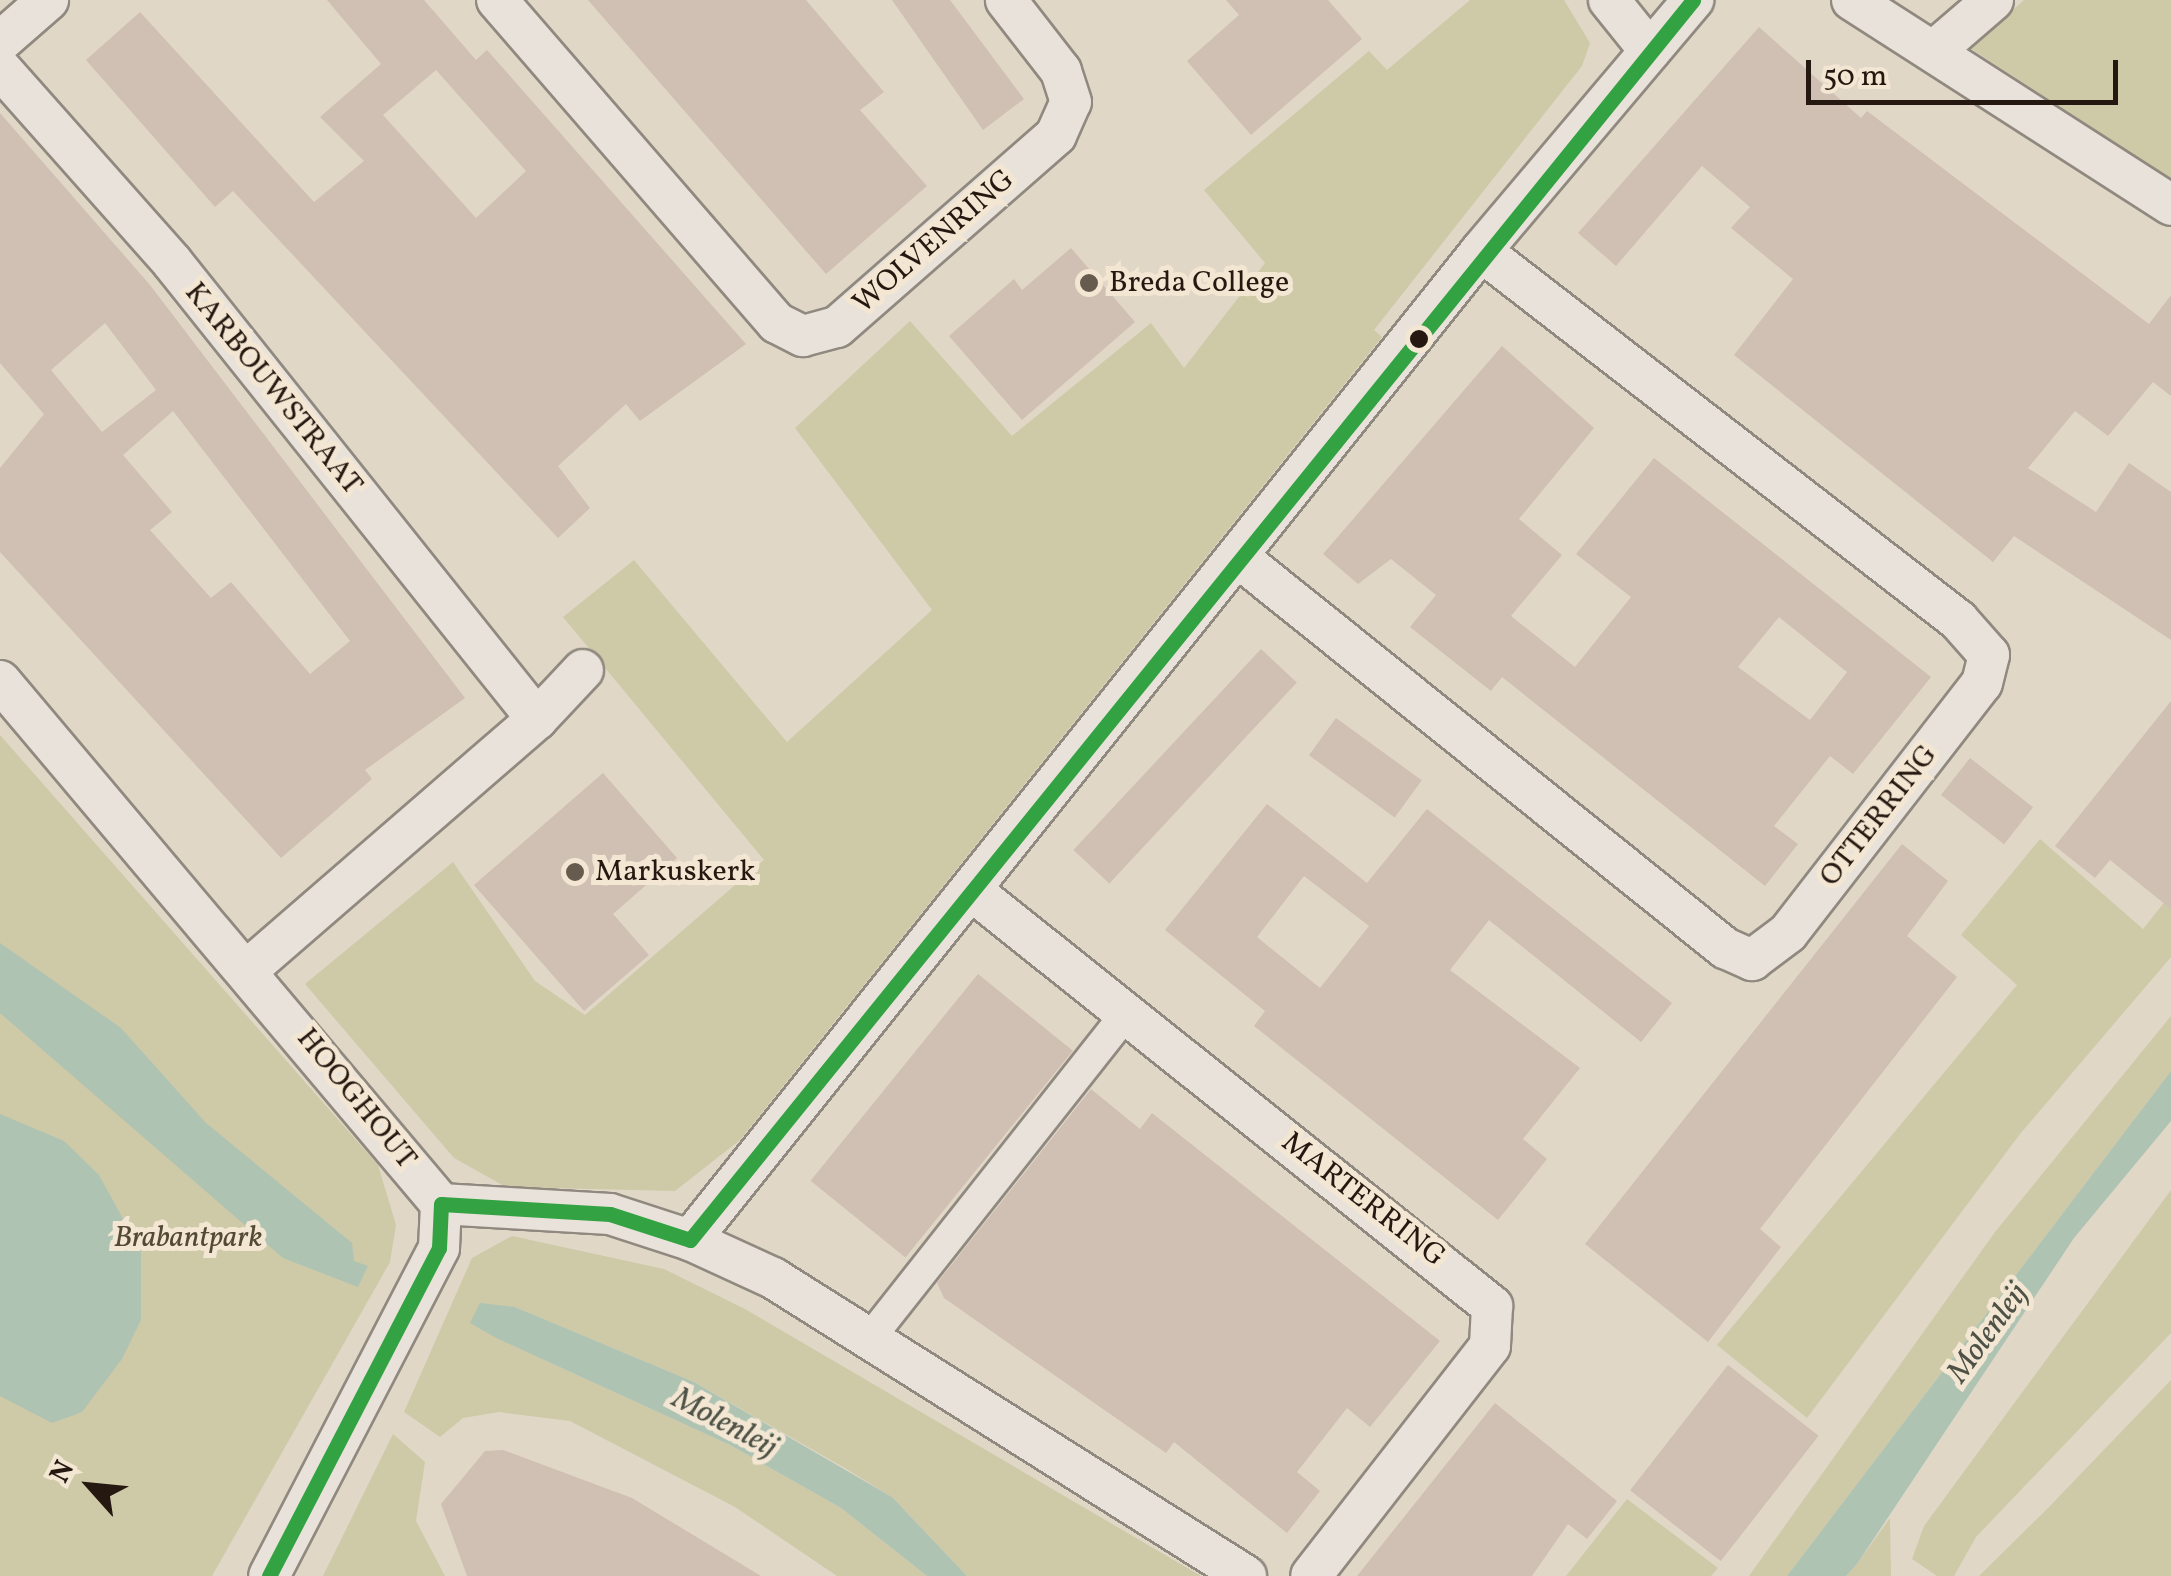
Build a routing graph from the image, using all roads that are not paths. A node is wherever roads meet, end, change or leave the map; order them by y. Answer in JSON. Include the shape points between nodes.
{"nodes":[{"id":1,"x":48,"y":0,"type":"edge"},
{"id":2,"x":497,"y":0,"type":"edge"},
{"id":3,"x":1006,"y":0,"type":"edge"},
{"id":4,"x":1609,"y":0,"type":"edge"},
{"id":5,"x":1693,"y":0,"type":"edge"},
{"id":6,"x":1852,"y":0,"type":"edge"},
{"id":7,"x":1992,"y":0,"type":"edge"},
{"id":8,"x":0,"y":42,"type":"edge"},
{"id":9,"x":1650,"y":51,"type":"junction"},
{"id":10,"x":1934,"y":51,"type":"junction"},
{"id":11,"x":0,"y":68,"type":"edge"},
{"id":12,"x":2171,"y":205,"type":"edge"},
{"id":13,"x":1481,"y":251,"type":"junction"},
{"id":14,"x":1238,"y":557,"type":"junction"},
{"id":15,"x":583,"y":670,"type":"dead end"},
{"id":16,"x":0,"y":681,"type":"edge"},
{"id":17,"x":536,"y":719,"type":"junction"},
{"id":18,"x":970,"y":890,"type":"junction"},
{"id":19,"x":250,"y":968,"type":"junction"},
{"id":20,"x":1125,"y":1015,"type":"junction"},
{"id":21,"x":441,"y":1204,"type":"junction"},
{"id":22,"x":690,"y":1240,"type":"junction"},
{"id":23,"x":870,"y":1338,"type":"junction"},
{"id":24,"x":268,"y":1576,"type":"edge"},
{"id":25,"x":1246,"y":1576,"type":"edge"},
{"id":26,"x":1310,"y":1576,"type":"edge"}],
"edges":[{"from":1,"to":8,"type":"street"},
{"from":2,"to":3,"type":"street","name":"WOLVENRING","via":[[776,323],[803,336],[837,327],[1056,135],[1071,102],[1061,72]]},
{"from":4,"to":9,"type":"street"},
{"from":5,"to":9,"type":"street"},
{"from":6,"to":10,"type":"street"},
{"from":7,"to":10,"type":"street"},
{"from":9,"to":13,"type":"street"},
{"from":10,"to":12,"type":"street"},
{"from":11,"to":17,"type":"street","name":"KARBOUWSTRAAT","via":[[172,262]]},
{"from":13,"to":14,"type":"street"},
{"from":13,"to":14,"type":"street","name":"OTTERRING","via":[[1958,620],[1989,656],[1982,683],[1812,902],[1752,960],[1725,948]]},
{"from":14,"to":18,"type":"street"},
{"from":15,"to":17,"type":"street"},
{"from":16,"to":19,"type":"street","name":"HOOGHOUT"},
{"from":17,"to":19,"type":"street"},
{"from":18,"to":20,"type":"street","name":"MARTERRING"},
{"from":18,"to":22,"type":"street"},
{"from":19,"to":21,"type":"street","name":"HOOGHOUT"},
{"from":20,"to":23,"type":"street"},
{"from":20,"to":26,"type":"street","name":"MARTERRING","via":[[1492,1306],[1490,1346]]},
{"from":21,"to":22,"type":"street","via":[[610,1214]]},
{"from":21,"to":24,"type":"street","via":[[438,1248]]},
{"from":22,"to":23,"type":"street"},
{"from":23,"to":25,"type":"street"}]}
